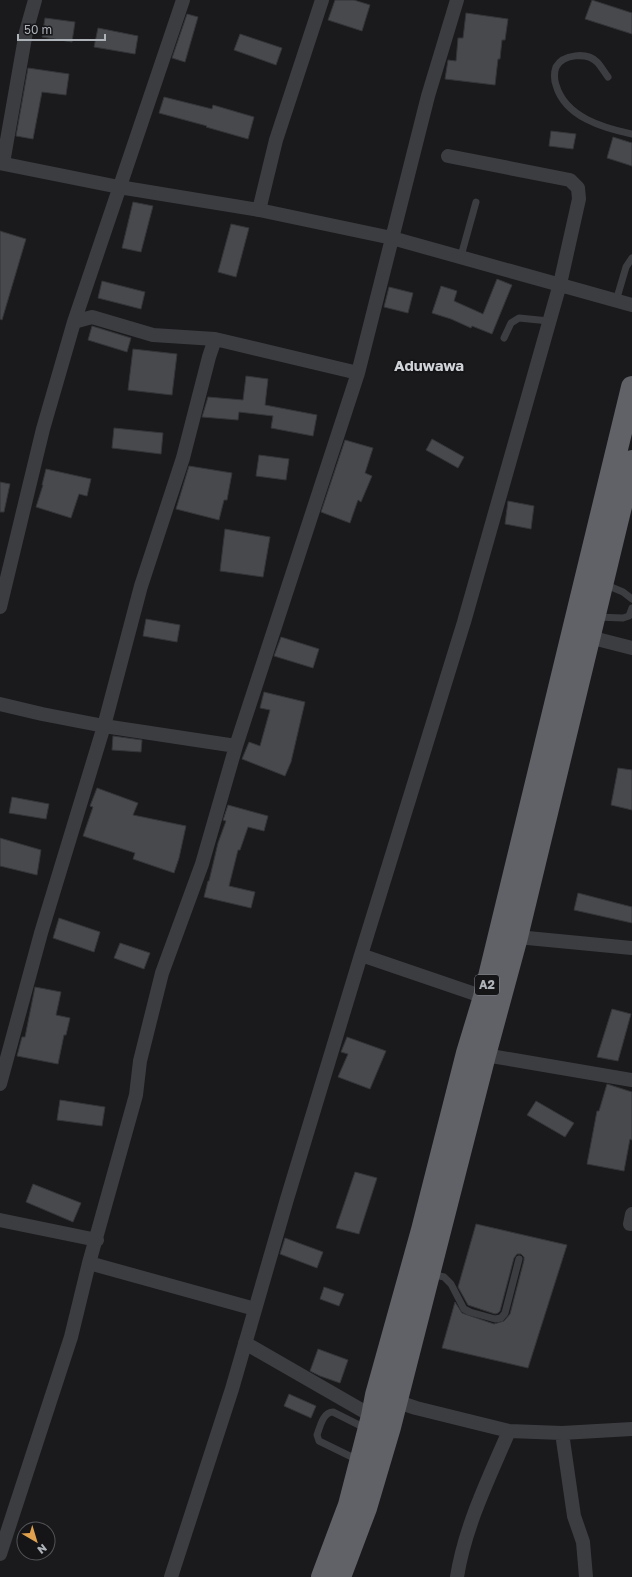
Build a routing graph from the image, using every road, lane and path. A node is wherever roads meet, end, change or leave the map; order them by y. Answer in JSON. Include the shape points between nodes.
{"nodes":[{"id":1,"x":35,"y":0,"type":"edge"},
{"id":2,"x":183,"y":0,"type":"edge"},
{"id":3,"x":322,"y":0,"type":"edge"},
{"id":4,"x":457,"y":0,"type":"edge"},
{"id":5,"x":608,"y":77,"type":"dead end"},
{"id":6,"x":632,"y":134,"type":"edge"},
{"id":7,"x":448,"y":156,"type":"dead end"},
{"id":8,"x":2,"y":163,"type":"edge"},
{"id":9,"x":119,"y":187,"type":"junction"},
{"id":10,"x":476,"y":202,"type":"dead end"},
{"id":11,"x":258,"y":210,"type":"junction"},
{"id":12,"x":392,"y":238,"type":"junction"},
{"id":13,"x":461,"y":256,"type":"junction"},
{"id":14,"x":632,"y":258,"type":"edge"},
{"id":15,"x":560,"y":284,"type":"junction"},
{"id":16,"x":616,"y":301,"type":"junction"},
{"id":17,"x":632,"y":305,"type":"edge"},
{"id":18,"x":549,"y":321,"type":"junction"},
{"id":19,"x":74,"y":322,"type":"junction"},
{"id":20,"x":504,"y":338,"type":"dead end"},
{"id":21,"x":215,"y":339,"type":"junction"},
{"id":22,"x":358,"y":373,"type":"junction"},
{"id":23,"x":632,"y":387,"type":"edge"},
{"id":24,"x":632,"y":461,"type":"edge"},
{"id":25,"x":602,"y":583,"type":"junction"},
{"id":26,"x":632,"y":599,"type":"edge"},
{"id":27,"x":0,"y":607,"type":"edge"},
{"id":28,"x":632,"y":608,"type":"edge"},
{"id":29,"x":592,"y":627,"type":"junction"},
{"id":30,"x":632,"y":648,"type":"edge"},
{"id":31,"x":0,"y":704,"type":"edge"},
{"id":32,"x":104,"y":726,"type":"junction"},
{"id":33,"x":236,"y":746,"type":"junction"},
{"id":34,"x":517,"y":937,"type":"junction"},
{"id":35,"x":632,"y":948,"type":"edge"},
{"id":36,"x":360,"y":956,"type":"junction"},
{"id":37,"x":484,"y":997,"type":"junction"},
{"id":38,"x":485,"y":1055,"type":"junction"},
{"id":39,"x":632,"y":1080,"type":"edge"},
{"id":40,"x":0,"y":1084,"type":"edge"},
{"id":41,"x":0,"y":1220,"type":"edge"},
{"id":42,"x":97,"y":1240,"type":"junction"},
{"id":43,"x":519,"y":1259,"type":"dead end"},
{"id":44,"x":89,"y":1263,"type":"junction"},
{"id":45,"x":429,"y":1273,"type":"junction"},
{"id":46,"x":255,"y":1309,"type":"junction"},
{"id":47,"x":245,"y":1343,"type":"junction"},
{"id":48,"x":376,"y":1395,"type":"junction"},
{"id":49,"x":396,"y":1402,"type":"junction"},
{"id":50,"x":370,"y":1423,"type":"junction"},
{"id":51,"x":632,"y":1429,"type":"edge"},
{"id":52,"x":509,"y":1431,"type":"junction"},
{"id":53,"x":562,"y":1433,"type":"junction"},
{"id":54,"x":360,"y":1462,"type":"junction"},
{"id":55,"x":0,"y":1554,"type":"edge"},
{"id":56,"x":171,"y":1577,"type":"edge"},
{"id":57,"x":322,"y":1577,"type":"edge"},
{"id":58,"x":340,"y":1577,"type":"edge"},
{"id":59,"x":457,"y":1577,"type":"edge"},
{"id":60,"x":586,"y":1577,"type":"edge"}],
"edges":[{"from":1,"to":8,"type":"street","via":[[26,32]]},
{"from":2,"to":9,"type":"street"},
{"from":3,"to":11,"type":"street","via":[[276,140]]},
{"from":4,"to":12,"type":"street","via":[[428,96]]},
{"from":5,"to":6,"type":"lane","via":[[597,62],[586,56],[574,56],[562,61],[556,68],[554,80],[559,96],[569,108],[586,120]]},
{"from":7,"to":15,"type":"street","via":[[570,180],[578,188],[579,199]]},
{"from":8,"to":9,"type":"street"},
{"from":9,"to":11,"type":"street"},
{"from":9,"to":19,"type":"street"},
{"from":10,"to":13,"type":"lane"},
{"from":11,"to":12,"type":"street"},
{"from":12,"to":13,"type":"street"},
{"from":12,"to":22,"type":"street"},
{"from":13,"to":15,"type":"street"},
{"from":14,"to":16,"type":"lane","via":[[626,267]]},
{"from":15,"to":16,"type":"street"},
{"from":15,"to":18,"type":"street"},
{"from":16,"to":17,"type":"street"},
{"from":18,"to":20,"type":"lane","via":[[519,318],[513,320]]},
{"from":18,"to":36,"type":"street","via":[[464,622]]},
{"from":19,"to":21,"type":"street","via":[[92,317],[153,335]]},
{"from":19,"to":27,"type":"street","via":[[43,429]]},
{"from":21,"to":22,"type":"street"},
{"from":21,"to":32,"type":"street","via":[[184,458],[141,586]]},
{"from":22,"to":33,"type":"street"},
{"from":23,"to":37,"type":"highway","number":"A2"},
{"from":24,"to":25,"type":"highway","number":"A2"},
{"from":25,"to":26,"type":"lane"},
{"from":25,"to":29,"type":"highway","number":"A2"},
{"from":28,"to":29,"type":"lane","via":[[629,616]]},
{"from":29,"to":30,"type":"street"},
{"from":29,"to":34,"type":"highway","number":"A2"},
{"from":31,"to":32,"type":"street"},
{"from":32,"to":33,"type":"street"},
{"from":32,"to":40,"type":"street","via":[[41,933]]},
{"from":33,"to":42,"type":"street","via":[[202,864],[162,973],[140,1061],[136,1095]]},
{"from":34,"to":35,"type":"street"},
{"from":34,"to":38,"type":"highway","number":"A2"},
{"from":36,"to":37,"type":"street"},
{"from":36,"to":46,"type":"street"},
{"from":37,"to":48,"type":"highway","number":"A2"},
{"from":38,"to":39,"type":"street"},
{"from":38,"to":45,"type":"highway","number":"A2"},
{"from":41,"to":42,"type":"street"},
{"from":42,"to":44,"type":"street"},
{"from":43,"to":45,"type":"lane","via":[[505,1314],[495,1319],[464,1309],[451,1284],[444,1277]]},
{"from":44,"to":46,"type":"street"},
{"from":44,"to":55,"type":"street","via":[[71,1336]]},
{"from":45,"to":49,"type":"highway","number":"A2"},
{"from":46,"to":47,"type":"street"},
{"from":47,"to":50,"type":"street"},
{"from":47,"to":56,"type":"street"},
{"from":48,"to":49,"type":"street"},
{"from":48,"to":50,"type":"highway","number":"A2"},
{"from":49,"to":52,"type":"street"},
{"from":49,"to":58,"type":"highway","number":"A2","via":[[366,1508]]},
{"from":50,"to":54,"type":"highway","number":"A2"},
{"from":50,"to":54,"type":"lane","via":[[330,1412],[325,1414],[317,1435],[319,1440]]},
{"from":51,"to":53,"type":"street"},
{"from":52,"to":53,"type":"street"},
{"from":52,"to":59,"type":"street","via":[[471,1523],[460,1556]]},
{"from":53,"to":60,"type":"street","via":[[574,1516],[583,1542]]},
{"from":54,"to":57,"type":"highway","number":"A2","via":[[349,1505]]}]}
